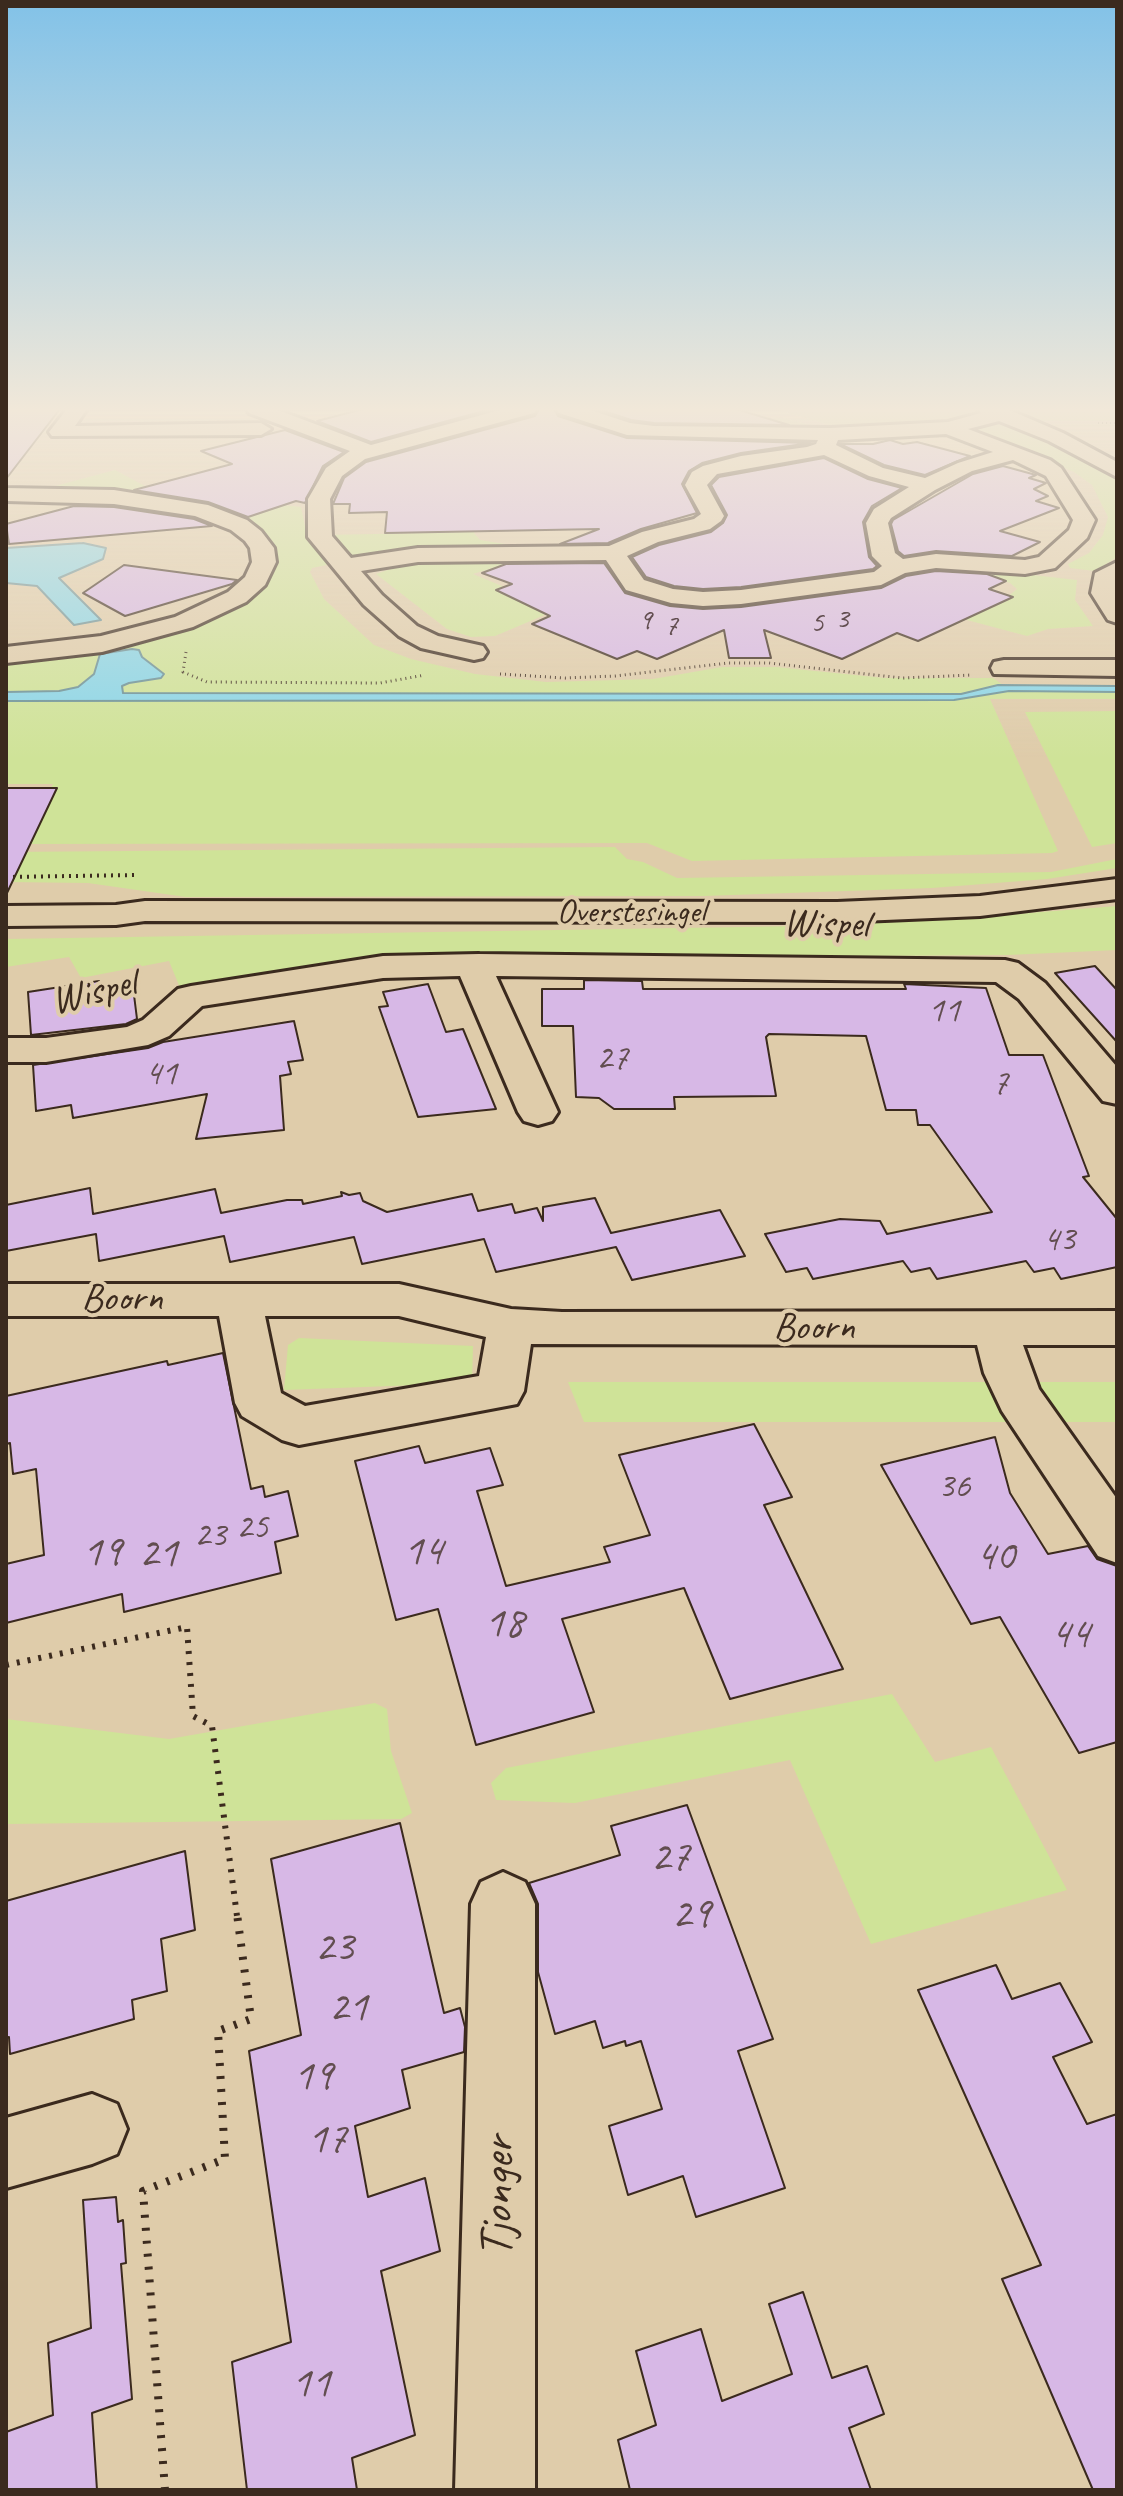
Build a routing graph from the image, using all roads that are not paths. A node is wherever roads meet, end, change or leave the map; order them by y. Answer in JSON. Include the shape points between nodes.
{"nodes":[{"id":1,"x":235,"y":525,"type":"edge"},
{"id":2,"x":320,"y":525,"type":"edge"},
{"id":3,"x":696,"y":525,"type":"edge"},
{"id":4,"x":878,"y":525,"type":"edge"},
{"id":5,"x":1082,"y":525,"type":"edge"},
{"id":6,"x":613,"y":553,"type":"junction"},
{"id":7,"x":347,"y":566,"type":"junction"},
{"id":8,"x":898,"y":567,"type":"junction"},
{"id":9,"x":1117,"y":569,"type":"edge"},
{"id":10,"x":1117,"y":615,"type":"edge"},
{"id":11,"x":474,"y":652,"type":"dead end"},
{"id":12,"x":6,"y":655,"type":"edge"},
{"id":13,"x":991,"y":668,"type":"road end"},
{"id":14,"x":1117,"y":668,"type":"edge"},
{"id":15,"x":1117,"y":889,"type":"edge"},
{"id":16,"x":6,"y":901,"type":"edge"},
{"id":17,"x":145,"y":911,"type":"junction"},
{"id":18,"x":6,"y":916,"type":"edge"},
{"id":19,"x":479,"y":965,"type":"junction"},
{"id":20,"x":6,"y":1050,"type":"edge"},
{"id":21,"x":1117,"y":1092,"type":"edge"},
{"id":22,"x":538,"y":1112,"type":"dead end"},
{"id":23,"x":238,"y":1299,"type":"junction"},
{"id":24,"x":6,"y":1300,"type":"edge"},
{"id":25,"x":511,"y":1326,"type":"junction"},
{"id":26,"x":995,"y":1328,"type":"junction"},
{"id":27,"x":1117,"y":1328,"type":"edge"},
{"id":28,"x":1117,"y":1541,"type":"edge"},
{"id":29,"x":503,"y":1904,"type":"dead end"},
{"id":30,"x":92,"y":2129,"type":"dead end"},
{"id":31,"x":6,"y":2153,"type":"edge"},
{"id":32,"x":495,"y":2490,"type":"edge"}],
"edges":[{"from":1,"to":12,"type":"street","via":[[253,536],[264,562],[256,580],[237,597],[158,631],[102,644]]},
{"from":2,"to":7,"type":"street","via":[[320,537]]},
{"from":3,"to":6,"type":"street"},
{"from":4,"to":8,"type":"street","via":[[884,556]]},
{"from":5,"to":8,"type":"street","via":[[1047,563],[1025,567],[936,561]]},
{"from":6,"to":7,"type":"street","via":[[418,555]]},
{"from":6,"to":8,"type":"street","via":[[635,585],[703,599],[881,578]]},
{"from":7,"to":11,"type":"street","via":[[373,600],[408,631]]},
{"from":9,"to":10,"type":"street","via":[[1104,578],[1103,593]]},
{"from":13,"to":14,"type":"street"},
{"from":15,"to":17,"type":"street","name":"Overstesingel","via":[[980,906],[837,912]]},
{"from":16,"to":17,"type":"street","name":"Overstesingel"},
{"from":17,"to":18,"type":"street","name":"Overstesingel"},
{"from":19,"to":20,"type":"street","name":"Wispel","via":[[383,967],[191,997],[156,1028],[135,1037],[46,1050]]},
{"from":19,"to":21,"type":"street","name":"Wispel","via":[[1005,971],[1032,991]]},
{"from":19,"to":22,"type":"street","via":[[478,981]]},
{"from":23,"to":24,"type":"street","name":"Boorn"},
{"from":23,"to":25,"type":"street","name":"Boorn","via":[[399,1300]]},
{"from":23,"to":25,"type":"street","via":[[259,1403],[299,1426],[500,1391]]},
{"from":25,"to":26,"type":"street","name":"Boorn"},
{"from":26,"to":27,"type":"street","name":"Boorn"},
{"from":26,"to":28,"type":"street","via":[[1019,1398]]},
{"from":29,"to":32,"type":"street","name":"Tjonger"},
{"from":30,"to":31,"type":"street"}]}
